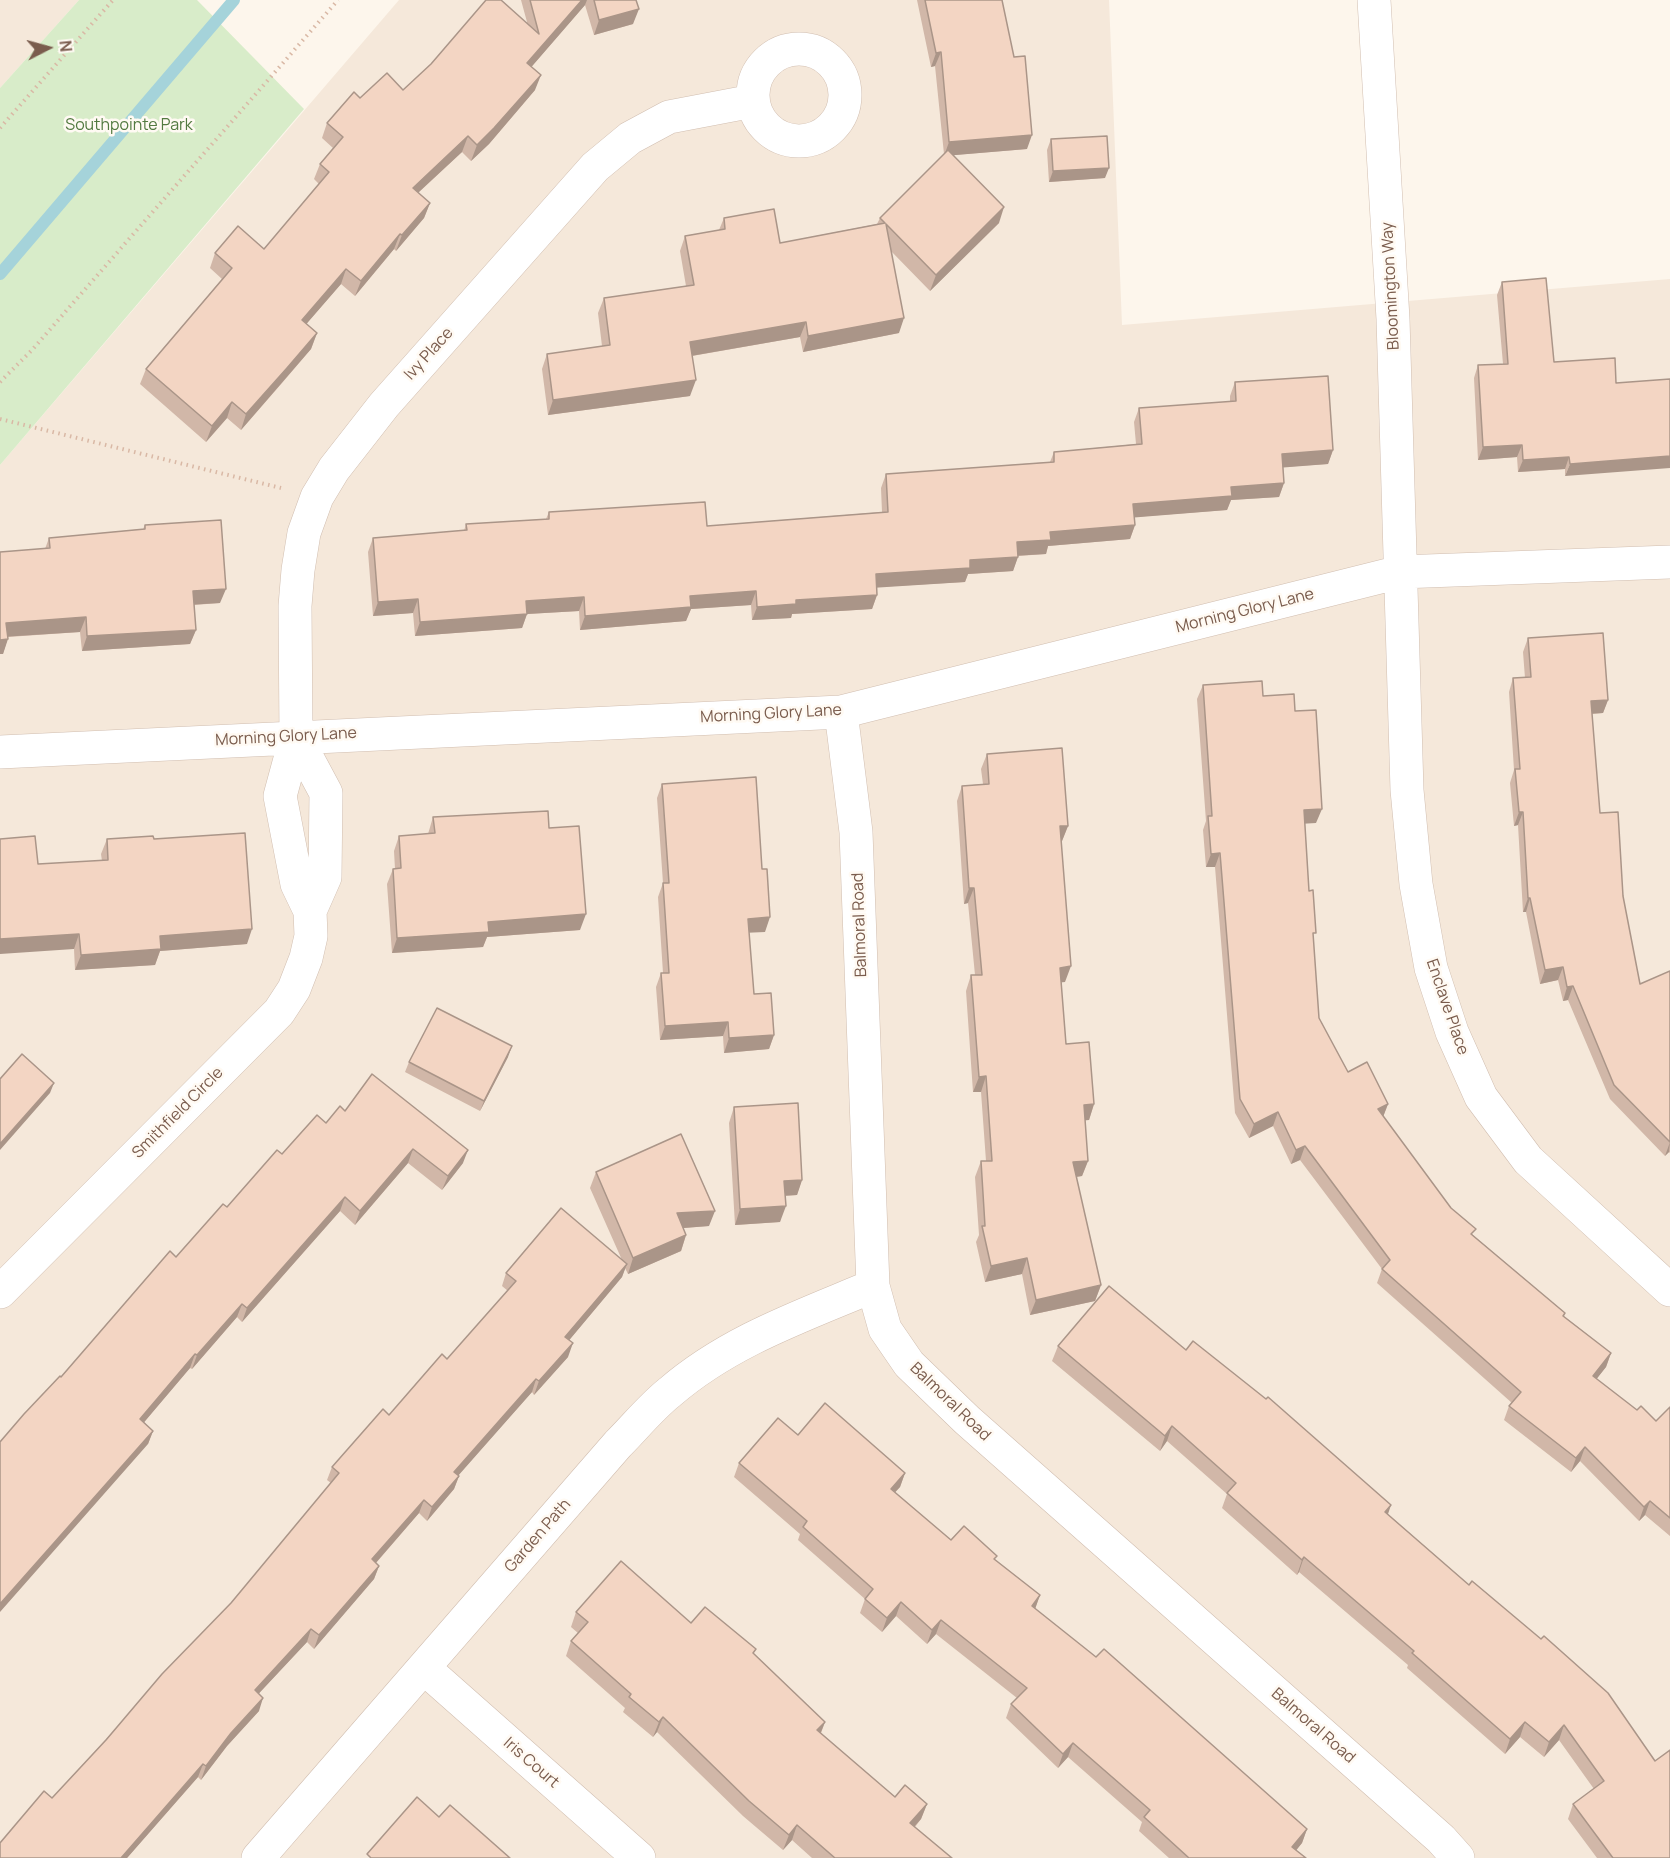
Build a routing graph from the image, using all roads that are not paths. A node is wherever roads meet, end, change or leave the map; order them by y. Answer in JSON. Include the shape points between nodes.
{"nodes":[{"id":1,"x":1374,"y":0,"type":"edge"},
{"id":2,"x":753,"y":101,"type":"dead end"},
{"id":3,"x":1670,"y":562,"type":"edge"},
{"id":4,"x":1400,"y":572,"type":"junction"},
{"id":5,"x":841,"y":712,"type":"junction"},
{"id":6,"x":296,"y":737,"type":"junction"},
{"id":7,"x":0,"y":752,"type":"edge"},
{"id":8,"x":310,"y":911,"type":"junction"},
{"id":9,"x":873,"y":1286,"type":"junction"},
{"id":10,"x":1670,"y":1290,"type":"edge"},
{"id":11,"x":0,"y":1292,"type":"edge"},
{"id":12,"x":424,"y":1668,"type":"junction"},
{"id":13,"x":258,"y":1858,"type":"edge"},
{"id":14,"x":639,"y":1858,"type":"edge"},
{"id":15,"x":1458,"y":1858,"type":"edge"}],
"edges":[{"from":1,"to":4,"type":"street","name":"Bloomington Way","via":[[1393,319]]},
{"from":2,"to":6,"type":"street","name":"Ivy Place","via":[[669,117],[630,138],[595,167],[384,405],[334,469],[317,497],[304,533],[295,606]]},
{"from":3,"to":4,"type":"street","name":"Morning Glory Lane"},
{"from":4,"to":5,"type":"street","name":"Morning Glory Lane"},
{"from":4,"to":10,"type":"street","name":"Enclave Place","via":[[1407,790],[1416,884],[1431,968],[1452,1032],[1480,1097],[1528,1160]]},
{"from":5,"to":6,"type":"street","name":"Morning Glory Lane"},
{"from":5,"to":9,"type":"street","name":"Balmoral Road","via":[[856,832]]},
{"from":6,"to":7,"type":"street","name":"Morning Glory Lane"},
{"from":6,"to":8,"type":"street","name":"Smithfield Circle","via":[[280,796],[297,884]]},
{"from":6,"to":8,"type":"street","name":"Smithfield Circle","via":[[326,793],[325,877]]},
{"from":8,"to":11,"type":"street","name":"Smithfield Circle","via":[[311,936],[306,958],[294,989],[279,1012]]},
{"from":9,"to":12,"type":"street","name":"Garden Path","via":[[751,1338],[708,1362],[669,1392],[618,1444]]},
{"from":9,"to":15,"type":"street","name":"Balmoral Road","via":[[885,1329],[909,1364]]},
{"from":12,"to":13,"type":"street","name":"Garden Path"},
{"from":12,"to":14,"type":"street","name":"Iris Court"}]}
